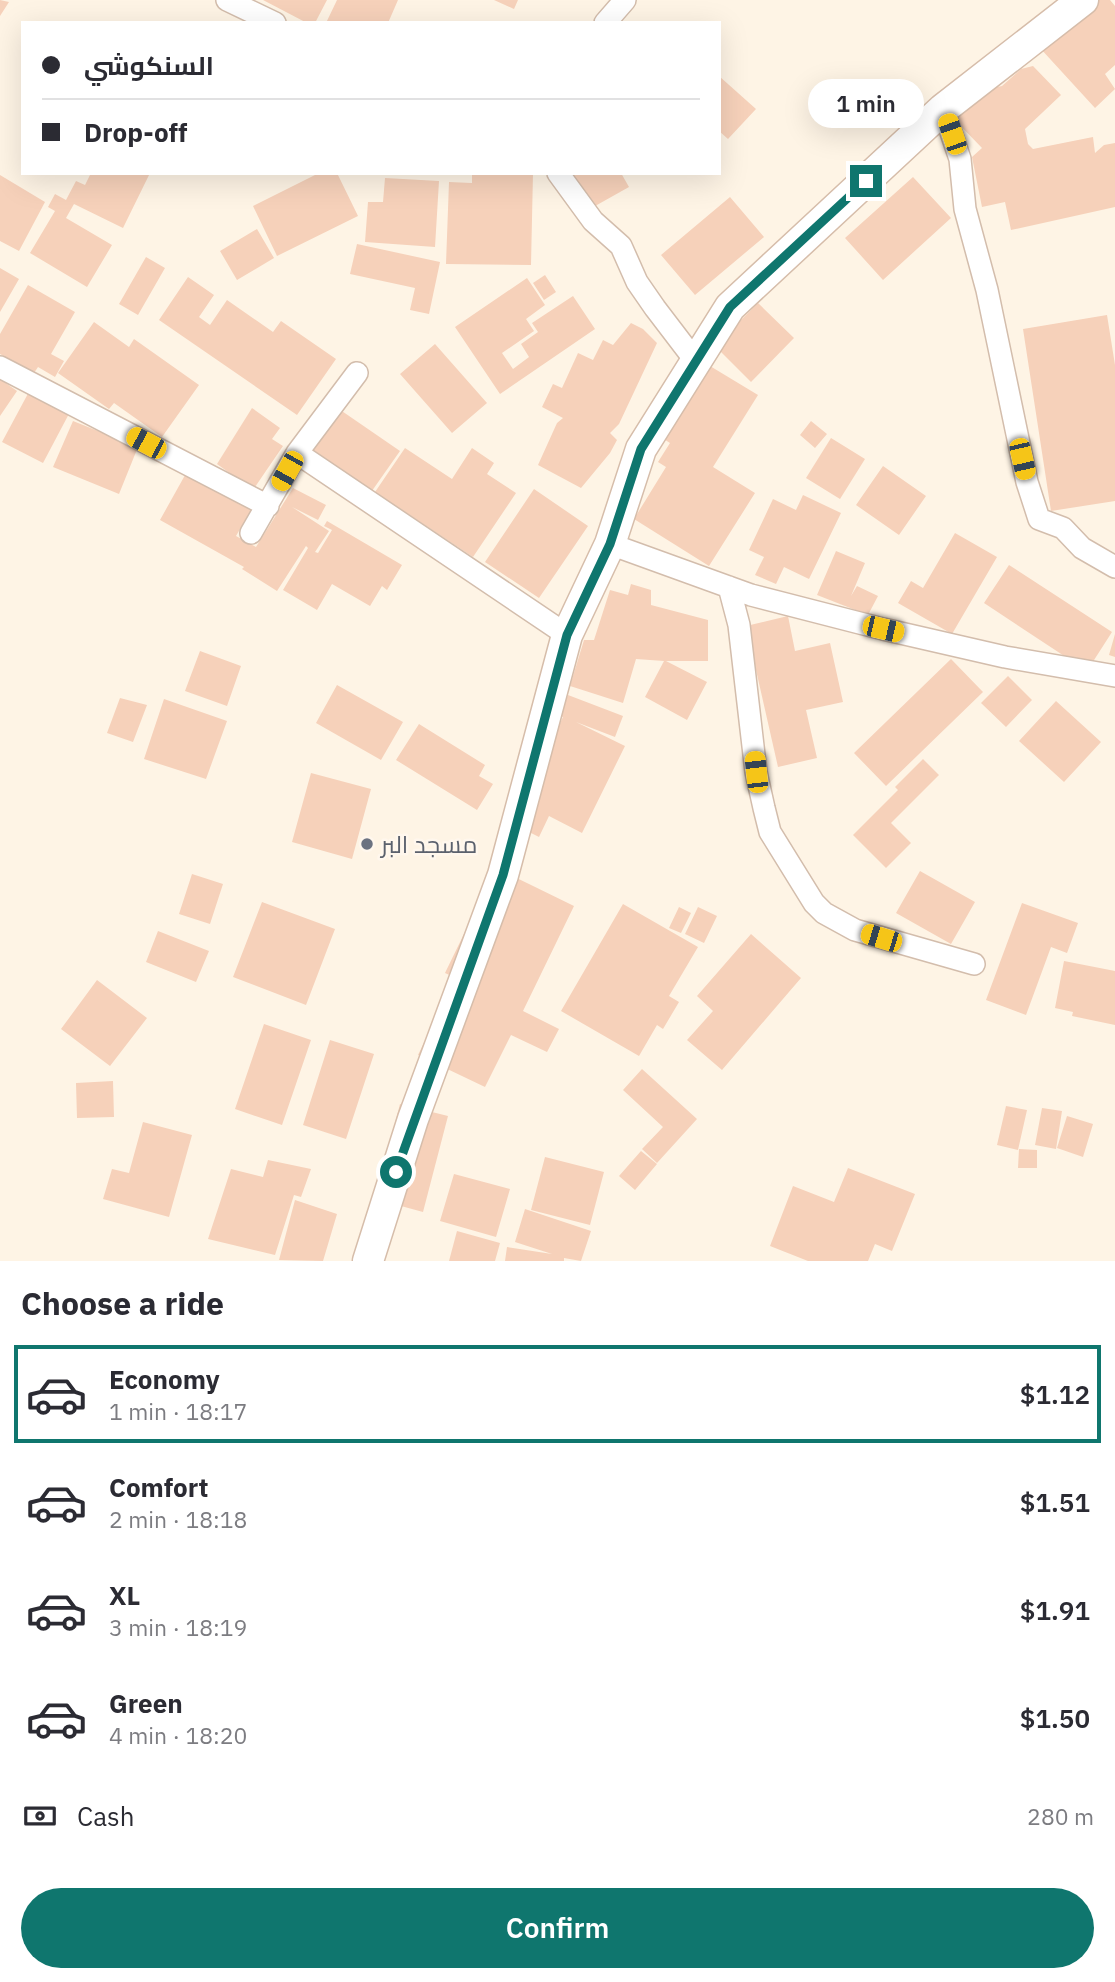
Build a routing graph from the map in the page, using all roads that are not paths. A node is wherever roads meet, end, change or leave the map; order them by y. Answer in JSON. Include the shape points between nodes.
{"nodes":[{"id":1,"x":227,"y":0,"type":"edge"},
{"id":2,"x":625,"y":0,"type":"edge"},
{"id":3,"x":1083,"y":0,"type":"edge"},
{"id":4,"x":271,"y":21,"type":"edge"},
{"id":5,"x":607,"y":21,"type":"edge"},
{"id":6,"x":943,"y":109,"type":"junction"},
{"id":7,"x":559,"y":175,"type":"edge"},
{"id":8,"x":697,"y":363,"type":"junction"},
{"id":9,"x":0,"y":367,"type":"edge"},
{"id":10,"x":357,"y":373,"type":"dead end"},
{"id":11,"x":297,"y":453,"type":"junction"},
{"id":12,"x":268,"y":506,"type":"junction"},
{"id":13,"x":251,"y":533,"type":"dead end"},
{"id":14,"x":610,"y":544,"type":"junction"},
{"id":15,"x":1115,"y":568,"type":"edge"},
{"id":16,"x":729,"y":587,"type":"junction"},
{"id":17,"x":567,"y":635,"type":"junction"},
{"id":18,"x":1115,"y":676,"type":"edge"},
{"id":19,"x":974,"y":964,"type":"dead end"},
{"id":20,"x":368,"y":1261,"type":"edge"}],
"edges":[{"from":1,"to":4,"type":"street"},
{"from":2,"to":5,"type":"street"},
{"from":3,"to":6,"type":"street"},
{"from":6,"to":8,"type":"street","via":[[730,307]]},
{"from":6,"to":15,"type":"street","via":[[960,159],[965,209],[1039,519],[1063,528],[1082,548]]},
{"from":7,"to":8,"type":"street","via":[[593,221],[621,246],[649,300]]},
{"from":8,"to":14,"type":"street","via":[[641,449]]},
{"from":9,"to":12,"type":"street"},
{"from":10,"to":11,"type":"street"},
{"from":11,"to":12,"type":"street"},
{"from":11,"to":17,"type":"street"},
{"from":12,"to":13,"type":"street"},
{"from":14,"to":16,"type":"street"},
{"from":14,"to":17,"type":"street"},
{"from":16,"to":18,"type":"street","via":[[910,636]]},
{"from":16,"to":19,"type":"street","via":[[739,625],[756,772],[770,832],[814,903],[855,930]]},
{"from":17,"to":20,"type":"street","via":[[503,875],[413,1119]]}]}
